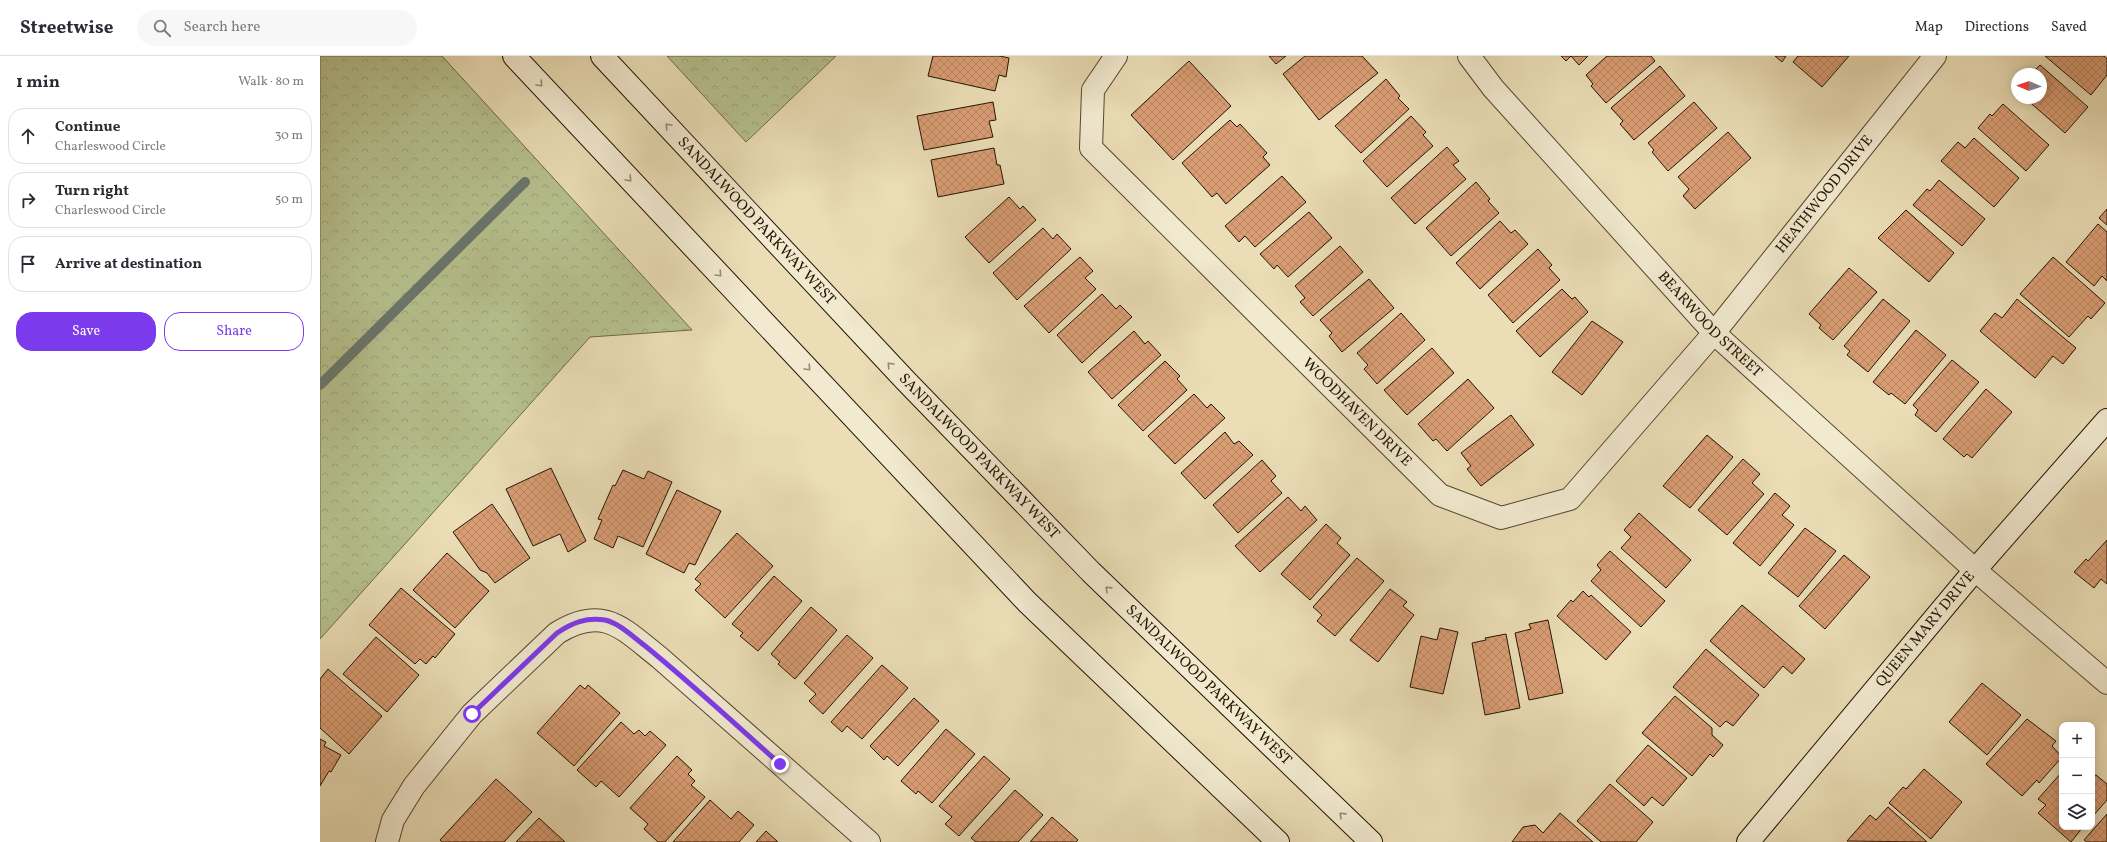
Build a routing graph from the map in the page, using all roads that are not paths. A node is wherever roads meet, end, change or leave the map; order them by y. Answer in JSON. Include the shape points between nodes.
{"nodes":[{"id":1,"x":514,"y":56,"type":"edge"},
{"id":2,"x":602,"y":56,"type":"edge"},
{"id":3,"x":1116,"y":56,"type":"edge"},
{"id":4,"x":1469,"y":56,"type":"edge"},
{"id":5,"x":1935,"y":56,"type":"edge"},
{"id":6,"x":1714,"y":333,"type":"junction"},
{"id":7,"x":2107,"y":420,"type":"edge"},
{"id":8,"x":1975,"y":570,"type":"junction"},
{"id":9,"x":2107,"y":683,"type":"edge"},
{"id":10,"x":387,"y":842,"type":"edge"},
{"id":11,"x":869,"y":842,"type":"edge"},
{"id":12,"x":1278,"y":842,"type":"edge"},
{"id":13,"x":1370,"y":842,"type":"edge"},
{"id":14,"x":1748,"y":842,"type":"edge"}],
"edges":[{"from":1,"to":12,"type":"street","one_way":true,"via":[[1027,602]]},
{"from":13,"to":2,"type":"street","name":"SANDALWOOD PARKWAY WEST","one_way":true,"via":[[1085,567],[905,380]]},
{"from":3,"to":6,"type":"street","name":"WOODHAVEN DRIVE","via":[[1093,90],[1091,148],[1440,494],[1501,518],[1570,499]]},
{"from":4,"to":6,"type":"street","name":"BEARWOOD STREET","via":[[1493,88]]},
{"from":5,"to":6,"type":"street","name":"HEATHWOOD DRIVE"},
{"from":6,"to":8,"type":"street","name":"BEARWOOD STREET"},
{"from":7,"to":8,"type":"street","name":"QUEEN MARY DRIVE"},
{"from":8,"to":9,"type":"street","name":"BEARWOOD STREET"},
{"from":8,"to":14,"type":"street","name":"QUEEN MARY DRIVE"},
{"from":10,"to":11,"type":"street","via":[[393,820],[414,786],[472,714],[557,633],[587,619],[607,620],[638,640]]}]}
